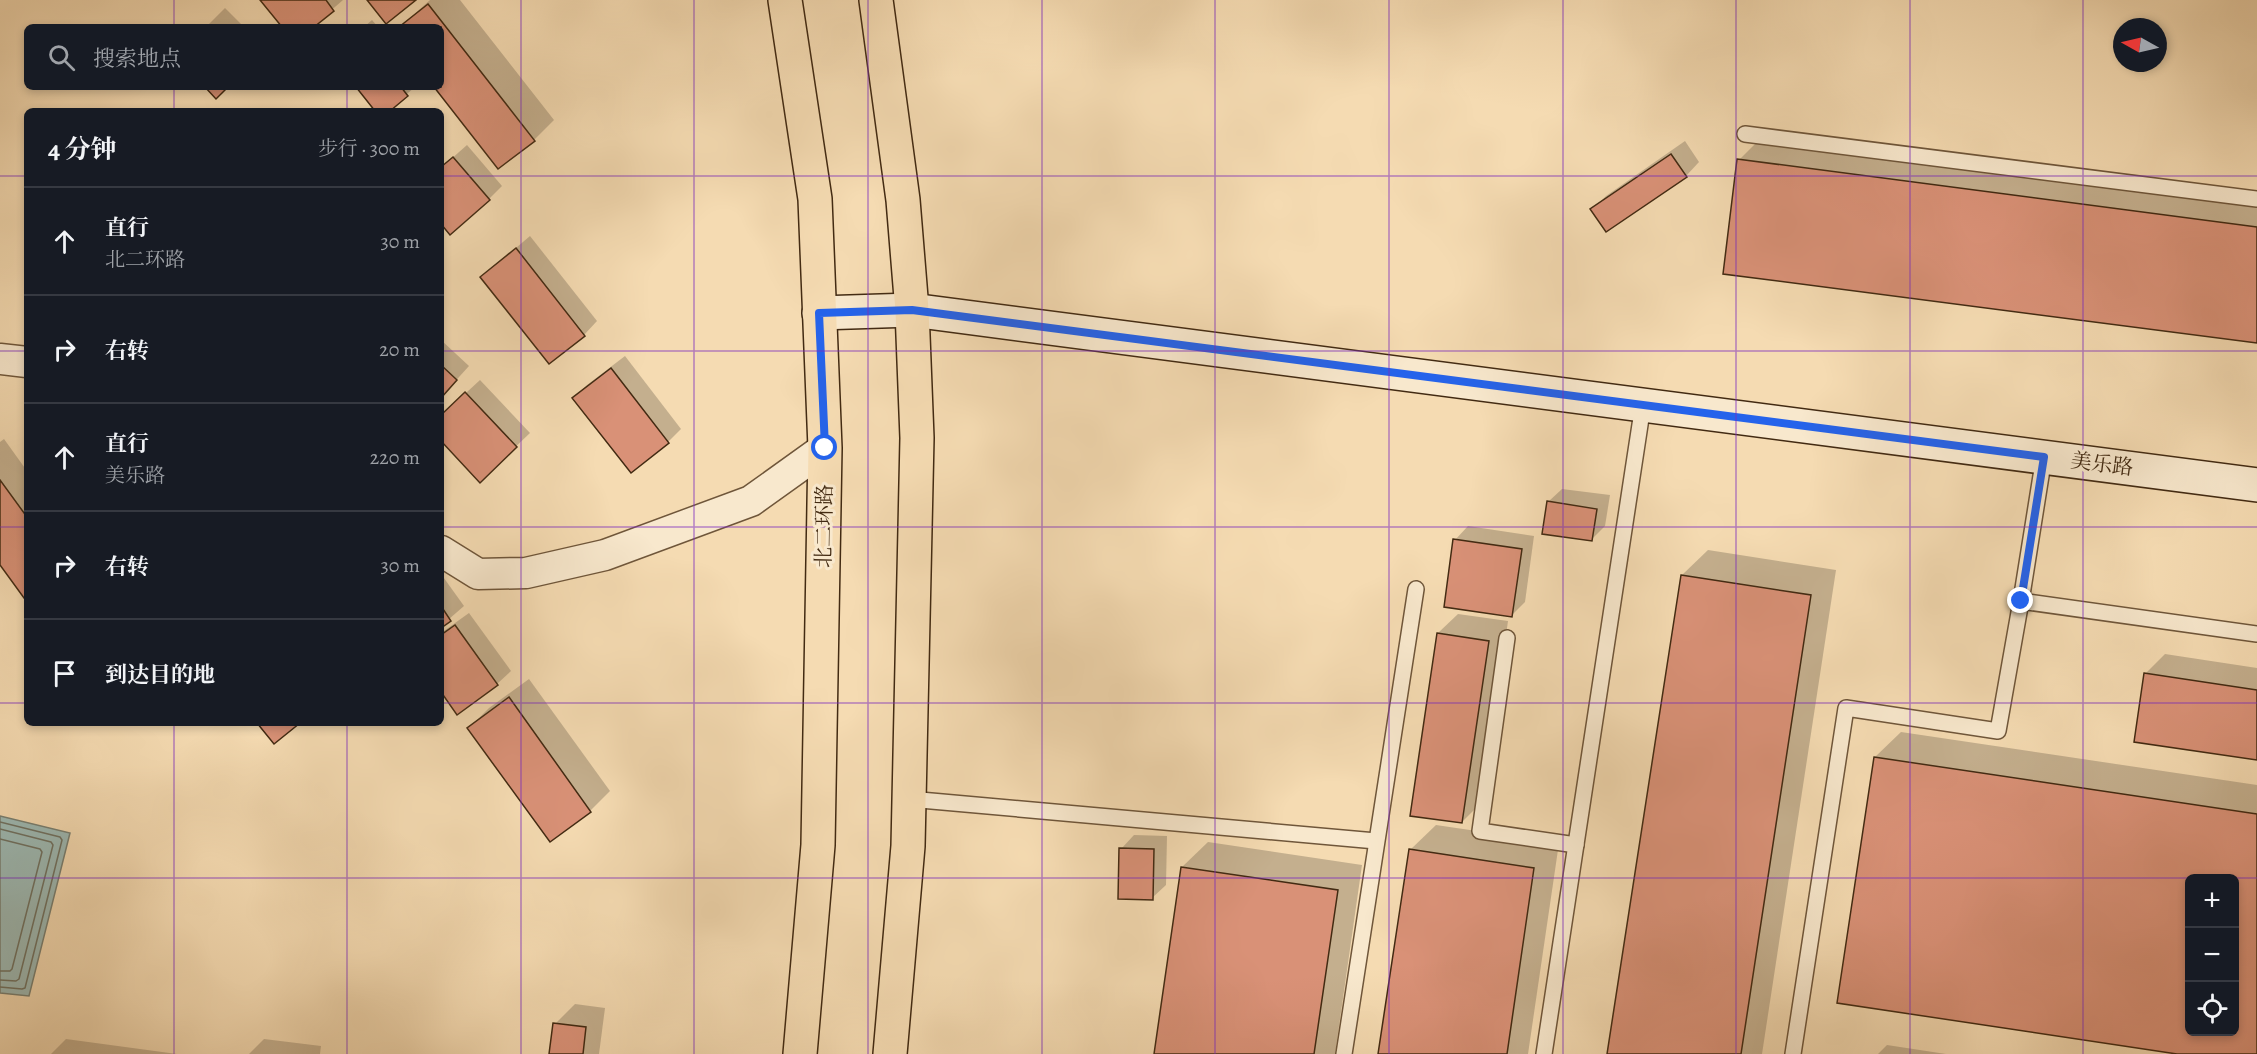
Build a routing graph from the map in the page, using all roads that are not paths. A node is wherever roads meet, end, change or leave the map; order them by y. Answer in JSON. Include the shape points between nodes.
{"nodes":[{"id":1,"x":785,"y":0,"type":"edge"},
{"id":2,"x":876,"y":0,"type":"edge"},
{"id":3,"x":1744,"y":134,"type":"dead end"},
{"id":4,"x":2257,"y":199,"type":"edge"},
{"id":5,"x":912,"y":310,"type":"junction"},
{"id":6,"x":819,"y":313,"type":"junction"},
{"id":7,"x":0,"y":359,"type":"edge"},
{"id":8,"x":24,"y":362,"type":"edge"},
{"id":9,"x":1643,"y":405,"type":"junction"},
{"id":10,"x":825,"y":448,"type":"junction"},
{"id":11,"x":2044,"y":457,"type":"junction"},
{"id":12,"x":2257,"y":485,"type":"edge"},
{"id":13,"x":444,"y":553,"type":"edge"},
{"id":14,"x":1416,"y":589,"type":"dead end"},
{"id":15,"x":2021,"y":601,"type":"junction"},
{"id":16,"x":2257,"y":634,"type":"edge"},
{"id":17,"x":1507,"y":638,"type":"dead end"},
{"id":18,"x":909,"y":799,"type":"junction"},
{"id":19,"x":1376,"y":841,"type":"junction"},
{"id":20,"x":1576,"y":845,"type":"junction"},
{"id":21,"x":800,"y":1054,"type":"edge"},
{"id":22,"x":890,"y":1054,"type":"edge"},
{"id":23,"x":1344,"y":1054,"type":"edge"},
{"id":24,"x":1544,"y":1054,"type":"edge"},
{"id":25,"x":1793,"y":1054,"type":"edge"}],
"edges":[{"from":1,"to":6,"type":"main road","name":"北二环路","via":[[815,199]]},
{"from":2,"to":5,"type":"main road","via":[[903,200]]},
{"from":3,"to":4,"type":"lane"},
{"from":5,"to":6,"type":"street","name":"美乐路"},
{"from":5,"to":9,"type":"street","name":"美乐路"},
{"from":5,"to":18,"type":"main road","via":[[917,438]]},
{"from":6,"to":10,"type":"main road","name":"北二环路"},
{"from":7,"to":8,"type":"street"},
{"from":9,"to":11,"type":"street","name":"美乐路"},
{"from":9,"to":20,"type":"lane"},
{"from":10,"to":13,"type":"street","via":[[751,501],[605,555],[526,573],[478,574]]},
{"from":10,"to":21,"type":"main road","name":"北二环路","via":[[818,845]]},
{"from":11,"to":12,"type":"street","name":"美乐路"},
{"from":11,"to":15,"type":"lane"},
{"from":14,"to":19,"type":"lane"},
{"from":15,"to":16,"type":"lane"},
{"from":15,"to":25,"type":"lane","via":[[1998,731],[1846,708]]},
{"from":17,"to":20,"type":"lane","via":[[1480,831]]},
{"from":18,"to":19,"type":"lane"},
{"from":18,"to":22,"type":"main road"},
{"from":19,"to":23,"type":"lane"},
{"from":20,"to":24,"type":"lane"}]}
